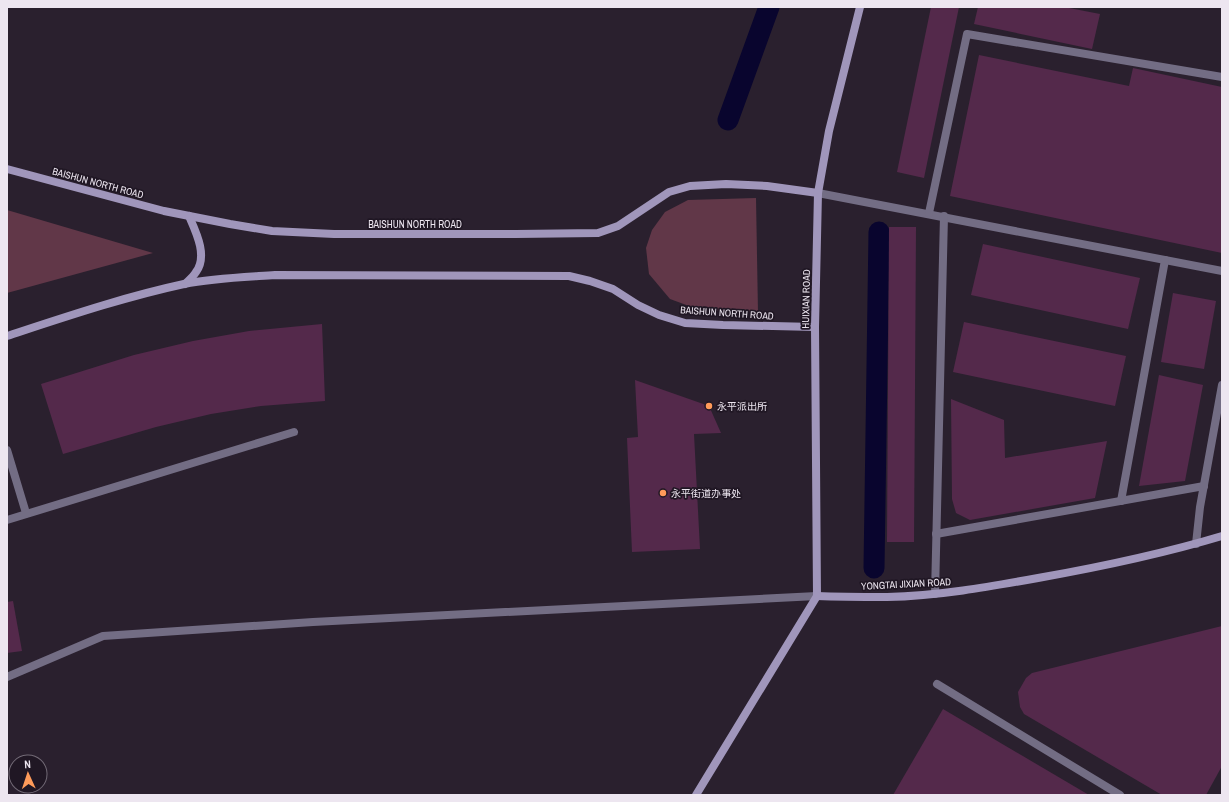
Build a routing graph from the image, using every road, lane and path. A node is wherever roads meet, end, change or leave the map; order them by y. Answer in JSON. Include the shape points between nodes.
{"nodes":[{"id":1,"x":860,"y":7,"type":"edge"},
{"id":2,"x":1222,"y":77,"type":"edge"},
{"id":3,"x":7,"y":169,"type":"edge"},
{"id":4,"x":818,"y":192,"type":"junction"},
{"id":5,"x":928,"y":213,"type":"junction"},
{"id":6,"x":189,"y":216,"type":"junction"},
{"id":7,"x":944,"y":216,"type":"junction"},
{"id":8,"x":1165,"y":260,"type":"junction"},
{"id":9,"x":1222,"y":271,"type":"edge"},
{"id":10,"x":185,"y":284,"type":"junction"},
{"id":11,"x":816,"y":327,"type":"junction"},
{"id":12,"x":7,"y":336,"type":"edge"},
{"id":13,"x":1222,"y":386,"type":"edge"},
{"id":14,"x":294,"y":432,"type":"dead end"},
{"id":15,"x":7,"y":450,"type":"edge"},
{"id":16,"x":1204,"y":486,"type":"junction"},
{"id":17,"x":1121,"y":501,"type":"junction"},
{"id":18,"x":26,"y":513,"type":"junction"},
{"id":19,"x":7,"y":520,"type":"edge"},
{"id":20,"x":936,"y":534,"type":"junction"},
{"id":21,"x":1222,"y":536,"type":"edge"},
{"id":22,"x":1196,"y":544,"type":"junction"},
{"id":23,"x":935,"y":594,"type":"junction"},
{"id":24,"x":817,"y":596,"type":"junction"},
{"id":25,"x":7,"y":677,"type":"edge"},
{"id":26,"x":937,"y":684,"type":"dead end"},
{"id":27,"x":696,"y":795,"type":"edge"},
{"id":28,"x":1120,"y":795,"type":"edge"}],
"edges":[{"from":1,"to":4,"type":"street","name":"HUIXIAN ROAD","via":[[829,132]]},
{"from":2,"to":5,"type":"street","via":[[967,34]]},
{"from":3,"to":6,"type":"street","name":"BAISHUN NORTH ROAD"},
{"from":4,"to":5,"type":"street"},
{"from":4,"to":6,"type":"street","name":"BAISHUN NORTH ROAD","via":[[726,184],[690,186],[669,192],[618,226],[598,233],[334,234],[272,231]]},
{"from":4,"to":11,"type":"street","name":"HUIXIAN ROAD"},
{"from":5,"to":7,"type":"street"},
{"from":6,"to":10,"type":"street","via":[[197,234],[201,259],[197,271]]},
{"from":7,"to":8,"type":"street"},
{"from":7,"to":20,"type":"street"},
{"from":8,"to":9,"type":"street"},
{"from":8,"to":17,"type":"street"},
{"from":10,"to":11,"type":"street","name":"BAISHUN NORTH ROAD","via":[[275,275],[569,276],[613,289],[659,315],[685,323]]},
{"from":10,"to":12,"type":"street","name":"BAISHUN NORTH ROAD","via":[[130,297]]},
{"from":11,"to":24,"type":"street","name":"HUIXIAN ROAD"},
{"from":13,"to":16,"type":"street"},
{"from":14,"to":18,"type":"street"},
{"from":15,"to":18,"type":"street"},
{"from":16,"to":17,"type":"street"},
{"from":16,"to":22,"type":"street"},
{"from":17,"to":20,"type":"street"},
{"from":18,"to":19,"type":"street"},
{"from":20,"to":23,"type":"street"},
{"from":21,"to":22,"type":"street","name":"YONGTAI JIXIAN ROAD"},
{"from":22,"to":23,"type":"street","name":"YONGTAI JIXIAN ROAD","via":[[1083,570]]},
{"from":23,"to":24,"type":"street","name":"YONGTAI JIXIAN ROAD","via":[[888,597]]},
{"from":24,"to":25,"type":"street","via":[[314,622],[103,636]]},
{"from":24,"to":27,"type":"street"},
{"from":26,"to":28,"type":"street"}]}
